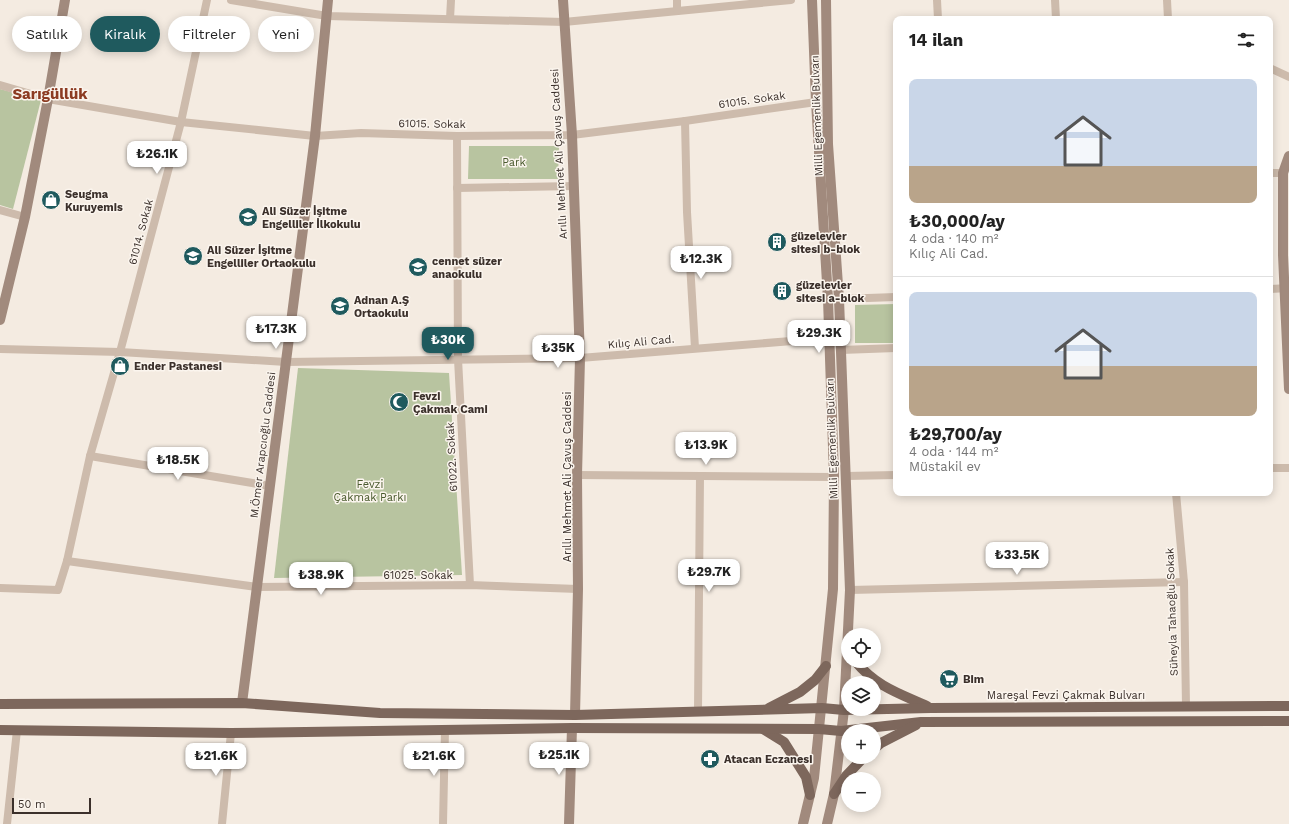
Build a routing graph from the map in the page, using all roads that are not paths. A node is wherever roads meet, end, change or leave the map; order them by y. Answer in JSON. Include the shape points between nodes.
{"nodes":[{"id":1,"x":65,"y":0,"type":"edge"},
{"id":2,"x":206,"y":0,"type":"edge"},
{"id":3,"x":231,"y":0,"type":"edge"},
{"id":4,"x":328,"y":0,"type":"edge"},
{"id":5,"x":451,"y":0,"type":"edge"},
{"id":6,"x":563,"y":0,"type":"edge"},
{"id":7,"x":677,"y":0,"type":"edge"},
{"id":8,"x":791,"y":0,"type":"edge"},
{"id":9,"x":812,"y":0,"type":"edge"},
{"id":10,"x":826,"y":0,"type":"edge"},
{"id":11,"x":937,"y":0,"type":"edge"},
{"id":12,"x":1055,"y":0,"type":"edge"},
{"id":13,"x":1167,"y":0,"type":"edge"},
{"id":14,"x":678,"y":11,"type":"junction"},
{"id":15,"x":327,"y":16,"type":"junction"},
{"id":16,"x":938,"y":16,"type":"edge"},
{"id":17,"x":1056,"y":16,"type":"edge"},
{"id":18,"x":1168,"y":16,"type":"edge"},
{"id":19,"x":450,"y":19,"type":"junction"},
{"id":20,"x":564,"y":22,"type":"junction"},
{"id":21,"x":1273,"y":69,"type":"edge"},
{"id":22,"x":1289,"y":77,"type":"edge"},
{"id":23,"x":0,"y":85,"type":"edge"},
{"id":24,"x":48,"y":99,"type":"junction"},
{"id":25,"x":816,"y":102,"type":"junction"},
{"id":26,"x":685,"y":121,"type":"junction"},
{"id":27,"x":181,"y":122,"type":"junction"},
{"id":28,"x":572,"y":135,"type":"junction"},
{"id":29,"x":315,"y":136,"type":"junction"},
{"id":30,"x":457,"y":136,"type":"junction"},
{"id":31,"x":1289,"y":156,"type":"edge"},
{"id":32,"x":1283,"y":173,"type":"junction"},
{"id":33,"x":1273,"y":174,"type":"edge"},
{"id":34,"x":574,"y":186,"type":"junction"},
{"id":35,"x":458,"y":188,"type":"junction"},
{"id":36,"x":0,"y":210,"type":"edge"},
{"id":37,"x":25,"y":217,"type":"junction"},
{"id":38,"x":1286,"y":255,"type":"edge"},
{"id":39,"x":1287,"y":288,"type":"edge"},
{"id":40,"x":1273,"y":289,"type":"edge"},
{"id":41,"x":893,"y":297,"type":"edge"},
{"id":42,"x":839,"y":299,"type":"junction"},
{"id":43,"x":0,"y":320,"type":"edge"},
{"id":44,"x":829,"y":338,"type":"junction"},
{"id":45,"x":695,"y":348,"type":"junction"},
{"id":46,"x":893,"y":348,"type":"edge"},
{"id":47,"x":0,"y":349,"type":"edge"},
{"id":48,"x":841,"y":350,"type":"junction"},
{"id":49,"x":120,"y":352,"type":"junction"},
{"id":50,"x":580,"y":358,"type":"junction"},
{"id":51,"x":458,"y":360,"type":"junction"},
{"id":52,"x":286,"y":362,"type":"junction"},
{"id":53,"x":1289,"y":389,"type":"edge"},
{"id":54,"x":90,"y":456,"type":"junction"},
{"id":55,"x":1273,"y":468,"type":"edge"},
{"id":56,"x":1289,"y":468,"type":"edge"},
{"id":57,"x":893,"y":475,"type":"edge"},
{"id":58,"x":577,"y":476,"type":"junction"},
{"id":59,"x":700,"y":476,"type":"junction"},
{"id":60,"x":846,"y":476,"type":"junction"},
{"id":61,"x":834,"y":477,"type":"junction"},
{"id":62,"x":270,"y":486,"type":"junction"},
{"id":63,"x":1176,"y":496,"type":"edge"},
{"id":64,"x":67,"y":561,"type":"junction"},
{"id":65,"x":1184,"y":582,"type":"junction"},
{"id":66,"x":470,"y":585,"type":"junction"},
{"id":67,"x":257,"y":587,"type":"junction"},
{"id":68,"x":0,"y":588,"type":"edge"},
{"id":69,"x":578,"y":589,"type":"junction"},
{"id":70,"x":850,"y":590,"type":"junction"},
{"id":71,"x":848,"y":628,"type":"edge"},
{"id":72,"x":826,"y":666,"type":"junction"},
{"id":73,"x":861,"y":668,"type":"edge"},
{"id":74,"x":242,"y":703,"type":"junction"},
{"id":75,"x":0,"y":704,"type":"edge"},
{"id":76,"x":1186,"y":706,"type":"junction"},
{"id":77,"x":1289,"y":706,"type":"edge"},
{"id":78,"x":822,"y":708,"type":"junction"},
{"id":79,"x":931,"y":708,"type":"junction"},
{"id":80,"x":765,"y":709,"type":"junction"},
{"id":81,"x":881,"y":709,"type":"edge"},
{"id":82,"x":841,"y":710,"type":"edge"},
{"id":83,"x":698,"y":711,"type":"junction"},
{"id":84,"x":574,"y":715,"type":"junction"},
{"id":85,"x":1289,"y":721,"type":"edge"},
{"id":86,"x":921,"y":722,"type":"junction"},
{"id":87,"x":881,"y":726,"type":"edge"},
{"id":88,"x":572,"y":728,"type":"junction"},
{"id":89,"x":763,"y":729,"type":"junction"},
{"id":90,"x":819,"y":729,"type":"junction"},
{"id":91,"x":0,"y":730,"type":"edge"},
{"id":92,"x":17,"y":730,"type":"junction"},
{"id":93,"x":445,"y":730,"type":"junction"},
{"id":94,"x":841,"y":731,"type":"joint"},
{"id":95,"x":231,"y":732,"type":"junction"},
{"id":96,"x":881,"y":743,"type":"edge"},
{"id":97,"x":857,"y":764,"type":"edge"},
{"id":98,"x":834,"y":794,"type":"junction"},
{"id":99,"x":810,"y":795,"type":"junction"},
{"id":100,"x":7,"y":824,"type":"edge"},
{"id":101,"x":222,"y":824,"type":"edge"},
{"id":102,"x":443,"y":824,"type":"edge"},
{"id":103,"x":568,"y":824,"type":"edge"},
{"id":104,"x":803,"y":824,"type":"edge"},
{"id":105,"x":827,"y":824,"type":"edge"}],
"edges":[{"from":1,"to":24,"type":"street"},
{"from":2,"to":27,"type":"street","name":"61014. Sokak"},
{"from":3,"to":15,"type":"street"},
{"from":4,"to":15,"type":"street","name":"M.Ömer Arapcıoğlu Caddesi"},
{"from":5,"to":19,"type":"street"},
{"from":6,"to":20,"type":"street","name":"Arıllı Mehmet Ali Çavuş Caddesi"},
{"from":7,"to":14,"type":"street"},
{"from":8,"to":14,"type":"street"},
{"from":9,"to":25,"type":"street","name":"Milli Egemenlik Bulvarı"},
{"from":10,"to":42,"type":"street","name":"Milli Egemenlik Bulvarı","via":[[828,144]]},
{"from":11,"to":16,"type":"street"},
{"from":12,"to":17,"type":"street"},
{"from":13,"to":18,"type":"street"},
{"from":14,"to":20,"type":"street"},
{"from":15,"to":19,"type":"street"},
{"from":15,"to":29,"type":"street","name":"M.Ömer Arapcıoğlu Caddesi"},
{"from":19,"to":20,"type":"street"},
{"from":20,"to":28,"type":"street","name":"Arıllı Mehmet Ali Çavuş Caddesi"},
{"from":21,"to":22,"type":"street"},
{"from":23,"to":24,"type":"street","name":"61015. Sokak"},
{"from":24,"to":27,"type":"street","name":"61015. Sokak"},
{"from":24,"to":37,"type":"street"},
{"from":25,"to":26,"type":"street","name":"61015. Sokak"},
{"from":25,"to":44,"type":"street","name":"Milli Egemenlik Bulvarı"},
{"from":26,"to":28,"type":"street","name":"61015. Sokak"},
{"from":26,"to":45,"type":"street","via":[[687,212]]},
{"from":27,"to":29,"type":"street","name":"61015. Sokak"},
{"from":27,"to":49,"type":"street","name":"61014. Sokak"},
{"from":28,"to":30,"type":"street","name":"61015. Sokak"},
{"from":28,"to":34,"type":"street","name":"Arıllı Mehmet Ali Çavuş Caddesi"},
{"from":29,"to":30,"type":"street","name":"61015. Sokak"},
{"from":29,"to":52,"type":"street","name":"M.Ömer Arapcıoğlu Caddesi"},
{"from":30,"to":35,"type":"street","name":"61022. Sokak"},
{"from":31,"to":32,"type":"street"},
{"from":32,"to":33,"type":"street"},
{"from":32,"to":38,"type":"street"},
{"from":34,"to":35,"type":"street"},
{"from":34,"to":50,"type":"street","name":"Arıllı Mehmet Ali Çavuş Caddesi"},
{"from":35,"to":51,"type":"street","name":"61022. Sokak"},
{"from":36,"to":37,"type":"street"},
{"from":37,"to":43,"type":"street"},
{"from":38,"to":39,"type":"street"},
{"from":39,"to":40,"type":"street"},
{"from":39,"to":53,"type":"street"},
{"from":41,"to":42,"type":"street"},
{"from":42,"to":48,"type":"street","name":"Milli Egemenlik Bulvarı"},
{"from":44,"to":45,"type":"street","name":"Kılıç Ali Cad."},
{"from":44,"to":61,"type":"street","name":"Milli Egemenlik Bulvarı"},
{"from":45,"to":50,"type":"street","name":"Kılıç Ali Cad."},
{"from":46,"to":48,"type":"street"},
{"from":47,"to":49,"type":"street","name":"Kılıç Ali Cad."},
{"from":48,"to":60,"type":"street","name":"Milli Egemenlik Bulvarı"},
{"from":49,"to":52,"type":"street","name":"Kılıç Ali Cad."},
{"from":49,"to":54,"type":"street","name":"61014. Sokak"},
{"from":50,"to":51,"type":"street","name":"Kılıç Ali Cad."},
{"from":50,"to":58,"type":"street","name":"Arıllı Mehmet Ali Çavuş Caddesi"},
{"from":51,"to":52,"type":"street","name":"Kılıç Ali Cad."},
{"from":51,"to":66,"type":"street","name":"61022. Sokak"},
{"from":52,"to":62,"type":"street","name":"M.Ömer Arapcıoğlu Caddesi"},
{"from":54,"to":62,"type":"street"},
{"from":54,"to":64,"type":"street","name":"61014. Sokak"},
{"from":55,"to":56,"type":"street"},
{"from":57,"to":60,"type":"street"},
{"from":58,"to":59,"type":"street"},
{"from":58,"to":69,"type":"street","name":"Arıllı Mehmet Ali Çavuş Caddesi"},
{"from":59,"to":61,"type":"street"},
{"from":59,"to":83,"type":"street"},
{"from":60,"to":70,"type":"street","name":"Milli Egemenlik Bulvarı"},
{"from":61,"to":72,"type":"street","name":"Milli Egemenlik Bulvarı","via":[[833,590]]},
{"from":62,"to":67,"type":"street","name":"M.Ömer Arapcıoğlu Caddesi"},
{"from":63,"to":65,"type":"street","name":"Süheyla Tahaoğlu Sokak"},
{"from":64,"to":67,"type":"street","name":"61025. Sokak"},
{"from":64,"to":68,"type":"street","name":"61014. Sokak","via":[[58,590]]},
{"from":65,"to":70,"type":"street"},
{"from":65,"to":76,"type":"street","name":"Süheyla Tahaoğlu Sokak"},
{"from":66,"to":67,"type":"street","name":"61025. Sokak"},
{"from":66,"to":69,"type":"street","name":"61025. Sokak"},
{"from":67,"to":74,"type":"street","name":"M.Ömer Arapcıoğlu Caddesi"},
{"from":69,"to":84,"type":"street","name":"Arıllı Mehmet Ali Çavuş Caddesi"},
{"from":70,"to":71,"type":"street","name":"Milli Egemenlik Bulvarı"},
{"from":72,"to":78,"type":"street","name":"Milli Egemenlik Bulvarı"},
{"from":72,"to":80,"type":"main road","via":[[815,680],[800,692]]},
{"from":73,"to":79,"type":"main road","via":[[881,686]]},
{"from":74,"to":75,"type":"main road","name":"Mareşal Fevzi Çakmak Bulvarı"},
{"from":74,"to":84,"type":"main road","name":"Mareşal Fevzi Çakmak Bulvarı","via":[[380,713]]},
{"from":76,"to":77,"type":"main road","name":"Mareşal Fevzi Çakmak Bulvarı"},
{"from":76,"to":79,"type":"main road","name":"Mareşal Fevzi Çakmak Bulvarı"},
{"from":78,"to":80,"type":"main road","name":"Mareşal Fevzi Çakmak Bulvarı"},
{"from":78,"to":82,"type":"main road","name":"Mareşal Fevzi Çakmak Bulvarı"},
{"from":78,"to":90,"type":"street","name":"Milli Egemenlik Bulvarı"},
{"from":79,"to":81,"type":"main road","name":"Mareşal Fevzi Çakmak Bulvarı"},
{"from":80,"to":83,"type":"main road","name":"Mareşal Fevzi Çakmak Bulvarı"},
{"from":83,"to":84,"type":"main road","name":"Mareşal Fevzi Çakmak Bulvarı"},
{"from":85,"to":86,"type":"main road"},
{"from":86,"to":87,"type":"main road"},
{"from":86,"to":96,"type":"main road"},
{"from":88,"to":89,"type":"main road"},
{"from":88,"to":93,"type":"main road"},
{"from":88,"to":103,"type":"street"},
{"from":89,"to":90,"type":"main road"},
{"from":89,"to":99,"type":"main road","via":[[784,742],[806,777]]},
{"from":90,"to":94,"type":"main road"},
{"from":90,"to":99,"type":"street","name":"Milli Egemenlik Bulvarı"},
{"from":91,"to":92,"type":"main road"},
{"from":92,"to":95,"type":"main road"},
{"from":92,"to":100,"type":"street"},
{"from":93,"to":95,"type":"main road"},
{"from":93,"to":102,"type":"street"},
{"from":94,"to":98,"type":"street","name":"Milli Egemenlik Bulvarı"},
{"from":95,"to":101,"type":"street"},
{"from":97,"to":98,"type":"main road"},
{"from":98,"to":105,"type":"street","name":"Milli Egemenlik Bulvarı"},
{"from":99,"to":104,"type":"street","name":"Milli Egemenlik Bulvarı"}]}
